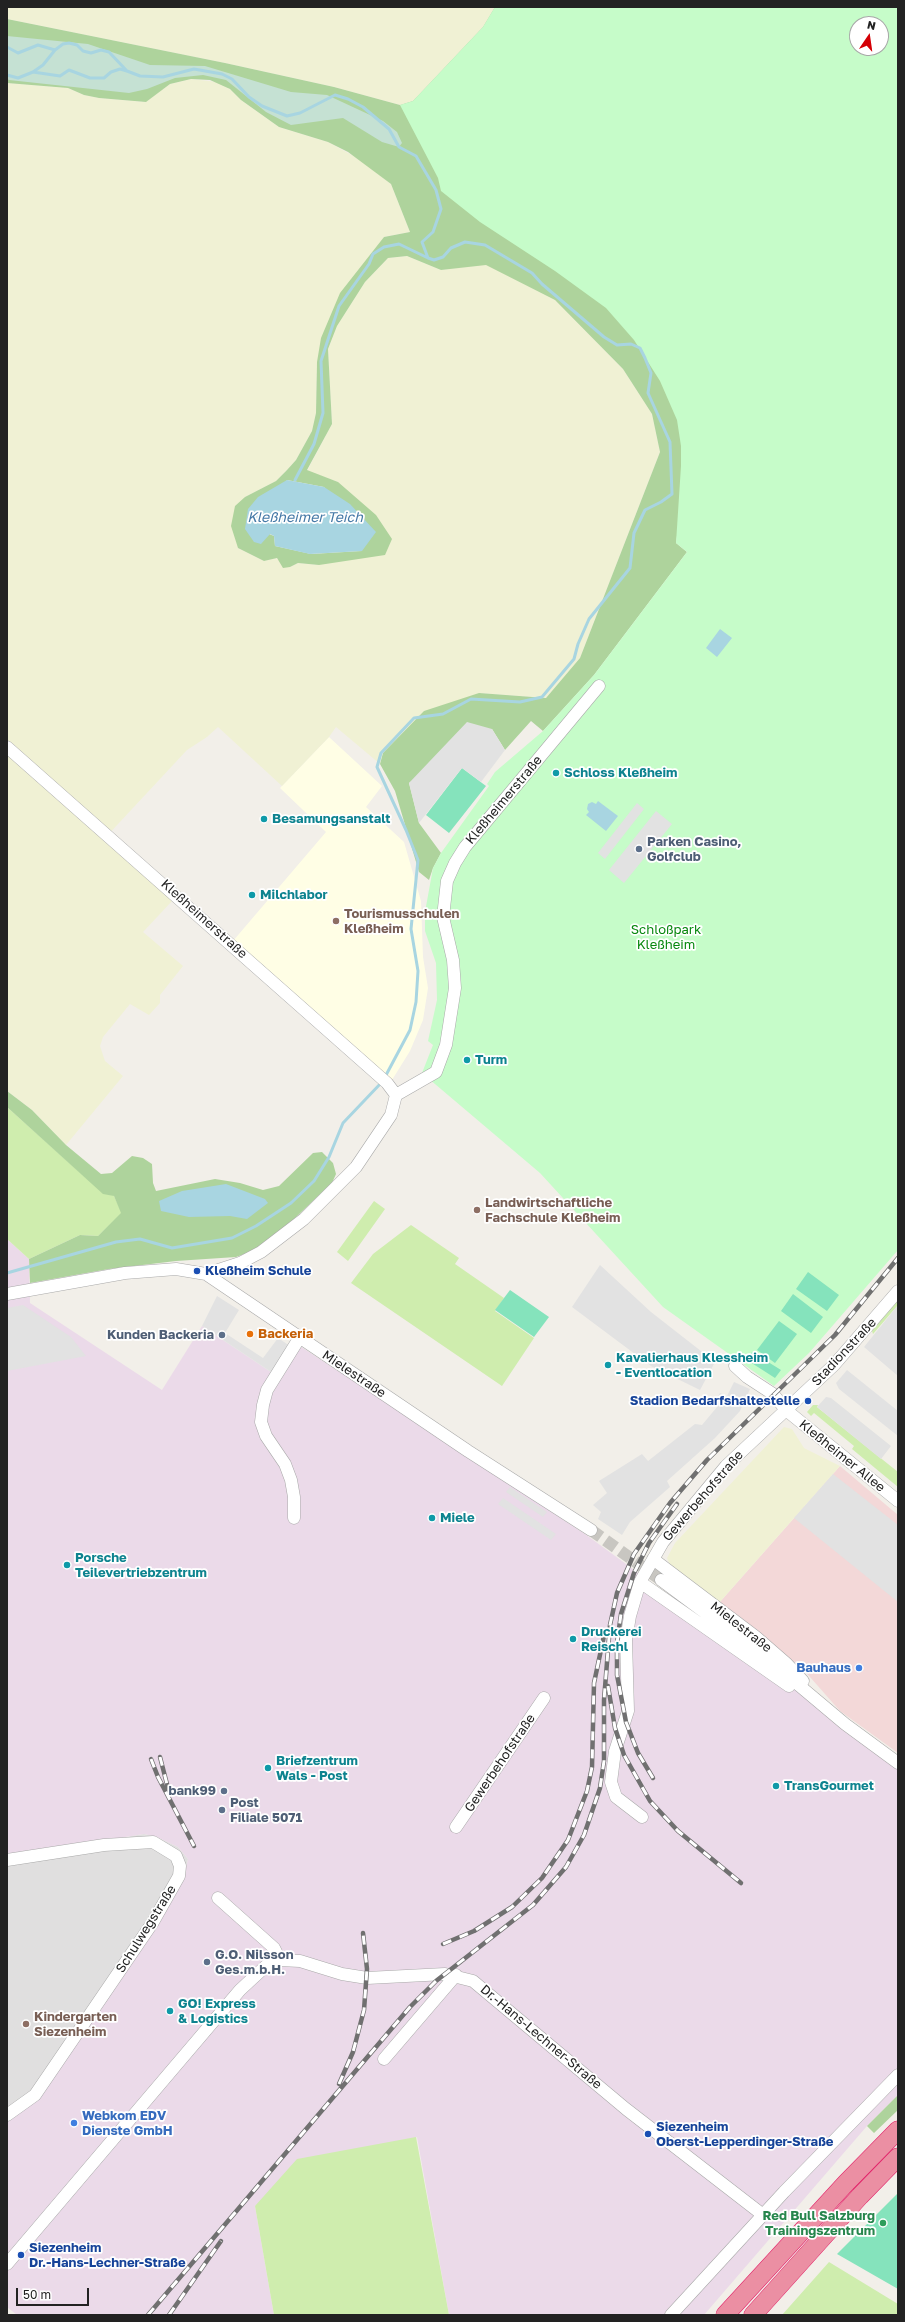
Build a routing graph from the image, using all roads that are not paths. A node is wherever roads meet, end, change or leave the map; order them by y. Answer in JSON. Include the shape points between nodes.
{"nodes":[{"id":1,"x":598,"y":686,"type":"dead end"},
{"id":2,"x":7,"y":747,"type":"edge"},
{"id":3,"x":396,"y":1095,"type":"junction"},
{"id":4,"x":206,"y":1274,"type":"junction"},
{"id":5,"x":898,"y":1291,"type":"edge"},
{"id":6,"x":7,"y":1294,"type":"edge"},
{"id":7,"x":300,"y":1337,"type":"junction"},
{"id":8,"x":735,"y":1366,"type":"dead end"},
{"id":9,"x":786,"y":1410,"type":"junction"},
{"id":10,"x":898,"y":1501,"type":"edge"},
{"id":11,"x":294,"y":1518,"type":"dead end"},
{"id":12,"x":591,"y":1530,"type":"tunnel mouth"},
{"id":13,"x":653,"y":1559,"type":"junction"},
{"id":14,"x":661,"y":1580,"type":"tunnel mouth"},
{"id":15,"x":640,"y":1582,"type":"junction"},
{"id":16,"x":544,"y":1698,"type":"dead end"},
{"id":17,"x":819,"y":1704,"type":"junction"},
{"id":18,"x":898,"y":1763,"type":"edge"},
{"id":19,"x":642,"y":1817,"type":"dead end"},
{"id":20,"x":456,"y":1827,"type":"dead end"},
{"id":21,"x":7,"y":1860,"type":"edge"},
{"id":22,"x":218,"y":1898,"type":"dead end"},
{"id":23,"x":280,"y":1960,"type":"junction"},
{"id":24,"x":456,"y":1975,"type":"junction"},
{"id":25,"x":384,"y":2059,"type":"dead end"},
{"id":26,"x":898,"y":2075,"type":"edge"},
{"id":27,"x":7,"y":2115,"type":"edge"},
{"id":28,"x":898,"y":2130,"type":"edge"},
{"id":29,"x":898,"y":2157,"type":"edge"},
{"id":30,"x":764,"y":2215,"type":"junction"},
{"id":31,"x":7,"y":2264,"type":"edge"},
{"id":32,"x":671,"y":2315,"type":"edge"},
{"id":33,"x":726,"y":2315,"type":"edge"},
{"id":34,"x":753,"y":2315,"type":"edge"}],
"edges":[{"from":1,"to":3,"type":"street","name":"Kleßheimerstraße","via":[[465,847],[455,863],[447,881],[443,917],[453,960],[455,988],[446,1045],[436,1072]]},
{"from":2,"to":3,"type":"street","name":"Kleßheimerstraße","via":[[374,1071]]},
{"from":3,"to":4,"type":"street","via":[[391,1115],[356,1167],[304,1219],[260,1252],[240,1263]]},
{"from":4,"to":6,"type":"street","name":"Mielestraße","via":[[176,1268],[126,1273]]},
{"from":4,"to":7,"type":"street","name":"Mielestraße"},
{"from":5,"to":9,"type":"street","name":"Stadionstraße","via":[[846,1352]]},
{"from":7,"to":11,"type":"street","via":[[268,1390],[261,1422],[266,1436],[285,1464],[291,1480]]},
{"from":7,"to":12,"type":"street","name":"Mielestraße","via":[[468,1451]]},
{"from":8,"to":9,"type":"street","name":"Kleßheimer Allee","via":[[773,1394]]},
{"from":9,"to":10,"type":"street","name":"Kleßheimer Allee"},
{"from":9,"to":13,"type":"street","name":"Gewerbehofstraße","via":[[726,1466],[679,1520]]},
{"from":13,"to":15,"type":"street","name":"Gewerbehofstraße"},
{"from":13,"to":17,"type":"street","name":"Mielestraße","via":[[787,1664]]},
{"from":14,"to":17,"type":"street","name":"Mielestraße","via":[[770,1661]]},
{"from":15,"to":17,"type":"street","name":"Mielestraße"},
{"from":15,"to":19,"type":"street","name":"Gewerbehofstraße","via":[[626,1640],[628,1712],[615,1751],[611,1782],[616,1797]]},
{"from":16,"to":20,"type":"street","name":"Gewerbehofstraße"},
{"from":17,"to":18,"type":"street","name":"Mielestraße"},
{"from":21,"to":27,"type":"street","name":"Schulwegstraße","via":[[104,1845],[153,1842],[176,1856],[180,1866],[179,1876],[152,1922],[35,2095]]},
{"from":22,"to":23,"type":"street","via":[[274,1948]]},
{"from":23,"to":24,"type":"street","name":"Dr.-Hans-Lechner-Straße","via":[[300,1961],[342,1974],[367,1978]]},
{"from":23,"to":31,"type":"street","via":[[267,1965],[240,1990]]},
{"from":24,"to":25,"type":"street"},
{"from":24,"to":30,"type":"street","name":"Dr.-Hans-Lechner-Straße","via":[[484,1988],[626,2109]]},
{"from":26,"to":30,"type":"street"},
{"from":28,"to":33,"type":"highway"},
{"from":29,"to":34,"type":"highway"},
{"from":30,"to":32,"type":"street"}]}
